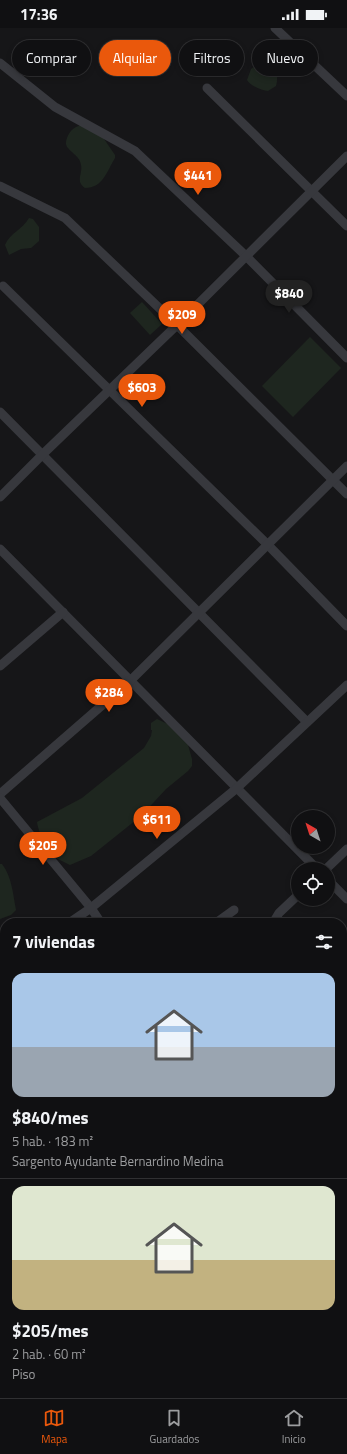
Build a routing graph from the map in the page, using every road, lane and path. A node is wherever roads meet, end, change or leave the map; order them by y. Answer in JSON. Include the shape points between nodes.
{"nodes":[{"id":1,"x":275,"y":28,"type":"edge"},
{"id":2,"x":0,"y":62,"type":"edge"},
{"id":3,"x":206,"y":88,"type":"dead end"},
{"id":4,"x":347,"y":96,"type":"edge"},
{"id":5,"x":347,"y":156,"type":"edge"},
{"id":6,"x":0,"y":186,"type":"edge"},
{"id":7,"x":312,"y":190,"type":"junction"},
{"id":8,"x":347,"y":226,"type":"edge"},
{"id":9,"x":246,"y":256,"type":"junction"},
{"id":10,"x":3,"y":286,"type":"dead end"},
{"id":11,"x":177,"y":325,"type":"junction"},
{"id":12,"x":347,"y":358,"type":"edge"},
{"id":13,"x":109,"y":390,"type":"junction"},
{"id":14,"x":0,"y":412,"type":"edge"},
{"id":15,"x":43,"y":454,"type":"junction"},
{"id":16,"x":347,"y":466,"type":"edge"},
{"id":17,"x":332,"y":480,"type":"junction"},
{"id":18,"x":347,"y":494,"type":"edge"},
{"id":19,"x":0,"y":497,"type":"edge"},
{"id":20,"x":267,"y":544,"type":"junction"},
{"id":21,"x":0,"y":549,"type":"edge"},
{"id":22,"x":63,"y":612,"type":"junction"},
{"id":23,"x":198,"y":612,"type":"junction"},
{"id":24,"x":347,"y":626,"type":"edge"},
{"id":25,"x":0,"y":666,"type":"edge"},
{"id":26,"x":130,"y":681,"type":"junction"},
{"id":27,"x":347,"y":685,"type":"edge"},
{"id":28,"x":307,"y":722,"type":"junction"},
{"id":29,"x":237,"y":788,"type":"junction"},
{"id":30,"x":0,"y":794,"type":"edge"},
{"id":31,"x":0,"y":798,"type":"edge"},
{"id":32,"x":347,"y":849,"type":"edge"},
{"id":33,"x":310,"y":862,"type":"edge"},
{"id":34,"x":333,"y":862,"type":"edge"},
{"id":35,"x":335,"y":887,"type":"edge"},
{"id":36,"x":347,"y":899,"type":"edge"},
{"id":37,"x":291,"y":902,"type":"edge"},
{"id":38,"x":91,"y":908,"type":"junction"},
{"id":39,"x":234,"y":910,"type":"dead end"},
{"id":40,"x":76,"y":918,"type":"edge"},
{"id":41,"x":98,"y":918,"type":"edge"},
{"id":42,"x":223,"y":918,"type":"edge"},
{"id":43,"x":276,"y":918,"type":"edge"}],
"edges":[{"from":1,"to":4,"type":"street"},
{"from":2,"to":9,"type":"street","via":[[55,107],[135,151]]},
{"from":3,"to":7,"type":"street"},
{"from":5,"to":7,"type":"street"},
{"from":6,"to":11,"type":"street","via":[[65,218]]},
{"from":7,"to":8,"type":"street"},
{"from":7,"to":9,"type":"street"},
{"from":9,"to":11,"type":"street"},
{"from":9,"to":12,"type":"street"},
{"from":10,"to":13,"type":"street"},
{"from":11,"to":13,"type":"street"},
{"from":11,"to":17,"type":"street"},
{"from":13,"to":15,"type":"street"},
{"from":13,"to":20,"type":"street"},
{"from":14,"to":15,"type":"street"},
{"from":15,"to":19,"type":"street"},
{"from":15,"to":23,"type":"street"},
{"from":16,"to":17,"type":"street"},
{"from":17,"to":18,"type":"street"},
{"from":17,"to":20,"type":"street"},
{"from":20,"to":23,"type":"street"},
{"from":20,"to":24,"type":"street"},
{"from":21,"to":22,"type":"street"},
{"from":22,"to":25,"type":"street"},
{"from":22,"to":26,"type":"street"},
{"from":23,"to":26,"type":"street"},
{"from":23,"to":28,"type":"street"},
{"from":26,"to":29,"type":"street"},
{"from":26,"to":30,"type":"street"},
{"from":27,"to":28,"type":"street"},
{"from":28,"to":29,"type":"street"},
{"from":29,"to":33,"type":"street"},
{"from":29,"to":38,"type":"street"},
{"from":31,"to":38,"type":"street"},
{"from":32,"to":34,"type":"street"},
{"from":35,"to":36,"type":"street"},
{"from":37,"to":43,"type":"street"},
{"from":38,"to":40,"type":"street"},
{"from":38,"to":41,"type":"street"},
{"from":39,"to":42,"type":"street"}]}
